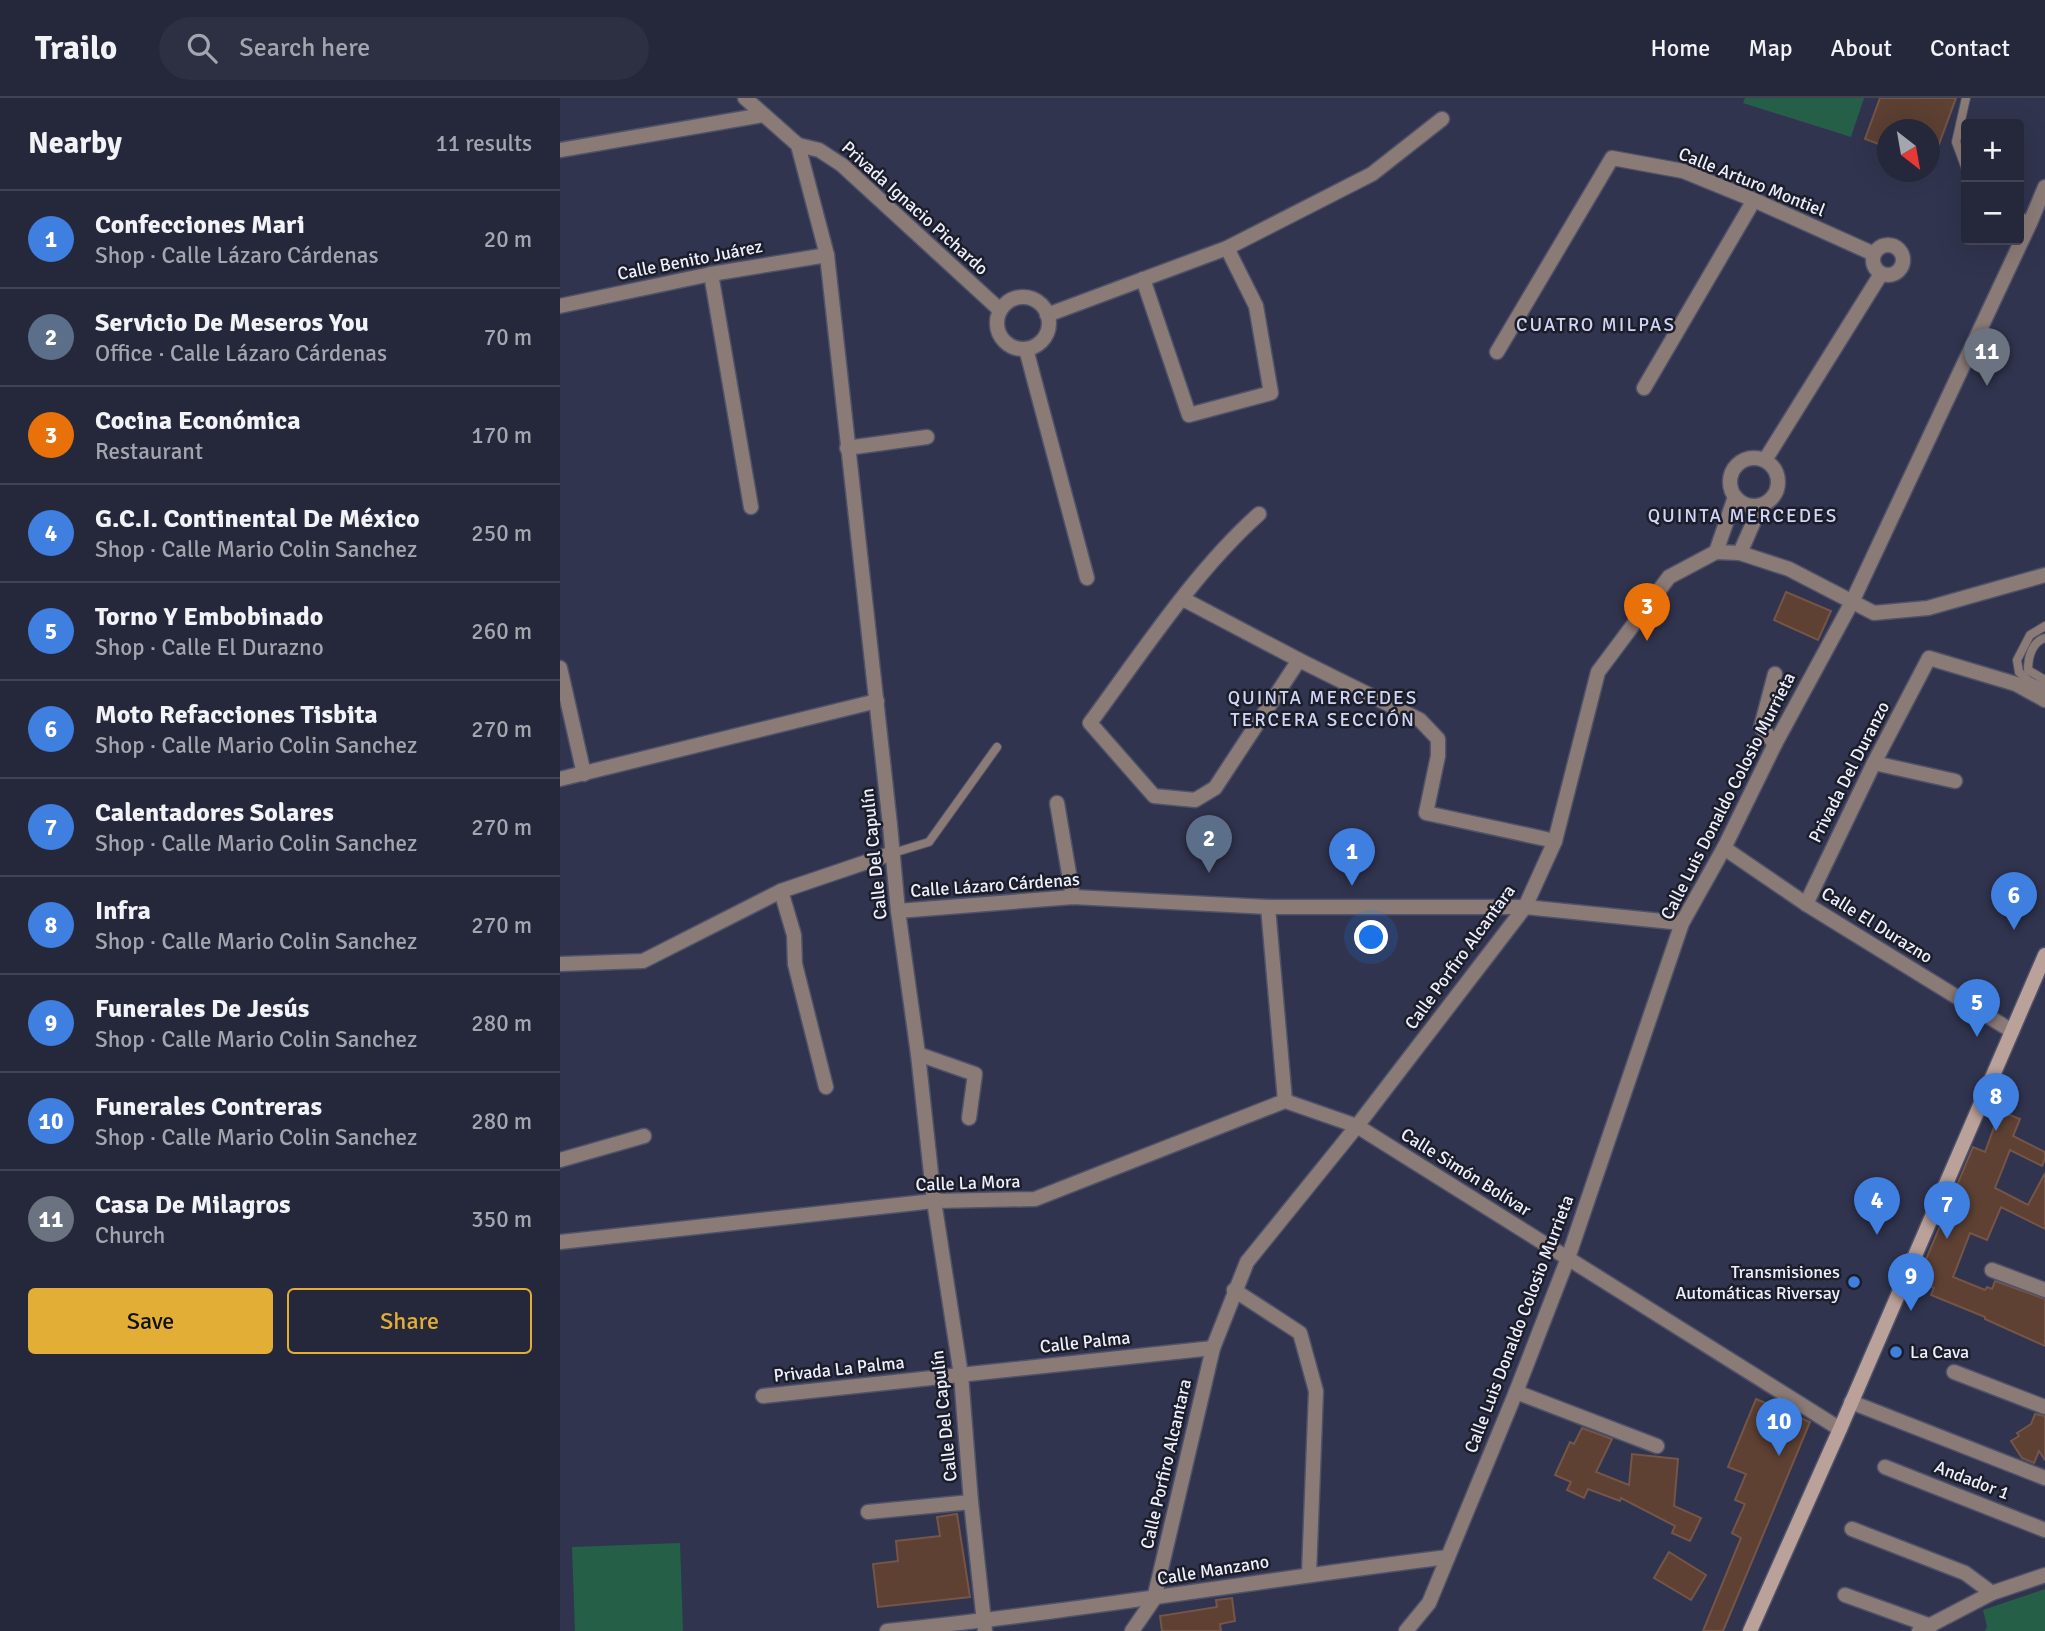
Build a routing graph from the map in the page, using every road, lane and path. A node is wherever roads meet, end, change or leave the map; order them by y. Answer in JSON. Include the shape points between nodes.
{"nodes":[{"id":1,"x":745,"y":98,"type":"edge"},
{"id":2,"x":1966,"y":98,"type":"edge"},
{"id":3,"x":764,"y":115,"type":"junction"},
{"id":4,"x":1442,"y":119,"type":"dead end"},
{"id":5,"x":1961,"y":119,"type":"edge"},
{"id":6,"x":1961,"y":120,"type":"edge"},
{"id":7,"x":798,"y":145,"type":"junction"},
{"id":8,"x":560,"y":150,"type":"edge"},
{"id":9,"x":1961,"y":156,"type":"edge"},
{"id":10,"x":2045,"y":187,"type":"edge"},
{"id":11,"x":1754,"y":200,"type":"junction"},
{"id":12,"x":2024,"y":219,"type":"edge"},
{"id":13,"x":2012,"y":245,"type":"edge"},
{"id":14,"x":1227,"y":248,"type":"junction"},
{"id":15,"x":1874,"y":254,"type":"junction"},
{"id":16,"x":827,"y":255,"type":"junction"},
{"id":17,"x":711,"y":274,"type":"junction"},
{"id":18,"x":1881,"y":274,"type":"junction"},
{"id":19,"x":1143,"y":279,"type":"junction"},
{"id":20,"x":560,"y":306,"type":"edge"},
{"id":21,"x":1000,"y":310,"type":"junction"},
{"id":22,"x":1047,"y":315,"type":"junction"},
{"id":23,"x":1026,"y":349,"type":"junction"},
{"id":24,"x":1497,"y":352,"type":"dead end"},
{"id":25,"x":1644,"y":388,"type":"dead end"},
{"id":26,"x":927,"y":437,"type":"dead end"},
{"id":27,"x":847,"y":448,"type":"junction"},
{"id":28,"x":1765,"y":460,"type":"junction"},
{"id":29,"x":1735,"y":497,"type":"junction"},
{"id":30,"x":1761,"y":505,"type":"junction"},
{"id":31,"x":751,"y":507,"type":"dead end"},
{"id":32,"x":1259,"y":514,"type":"dead end"},
{"id":33,"x":1716,"y":552,"type":"junction"},
{"id":34,"x":1740,"y":553,"type":"junction"},
{"id":35,"x":2045,"y":575,"type":"edge"},
{"id":36,"x":1087,"y":578,"type":"dead end"},
{"id":37,"x":1182,"y":599,"type":"junction"},
{"id":38,"x":1852,"y":602,"type":"junction"},
{"id":39,"x":2045,"y":626,"type":"edge"},
{"id":40,"x":2045,"y":638,"type":"edge"},
{"id":41,"x":1299,"y":660,"type":"junction"},
{"id":42,"x":560,"y":668,"type":"edge"},
{"id":43,"x":1775,"y":674,"type":"dead end"},
{"id":44,"x":2045,"y":680,"type":"edge"},
{"id":45,"x":2045,"y":688,"type":"edge"},
{"id":46,"x":2045,"y":700,"type":"edge"},
{"id":47,"x":877,"y":701,"type":"junction"},
{"id":48,"x":1775,"y":744,"type":"junction"},
{"id":49,"x":997,"y":747,"type":"dead end"},
{"id":50,"x":1874,"y":763,"type":"junction"},
{"id":51,"x":584,"y":774,"type":"junction"},
{"id":52,"x":560,"y":779,"type":"edge"},
{"id":53,"x":1955,"y":781,"type":"dead end"},
{"id":54,"x":1057,"y":803,"type":"dead end"},
{"id":55,"x":1555,"y":841,"type":"junction"},
{"id":56,"x":1724,"y":848,"type":"junction"},
{"id":57,"x":893,"y":853,"type":"junction"},
{"id":58,"x":782,"y":891,"type":"junction"},
{"id":59,"x":1073,"y":897,"type":"junction"},
{"id":60,"x":1805,"y":904,"type":"junction"},
{"id":61,"x":1268,"y":906,"type":"junction"},
{"id":62,"x":1525,"y":907,"type":"junction"},
{"id":63,"x":898,"y":911,"type":"junction"},
{"id":64,"x":1682,"y":923,"type":"junction"},
{"id":65,"x":2045,"y":955,"type":"edge"},
{"id":66,"x":560,"y":964,"type":"edge"},
{"id":67,"x":2012,"y":1031,"type":"junction"},
{"id":68,"x":918,"y":1054,"type":"junction"},
{"id":69,"x":826,"y":1087,"type":"dead end"},
{"id":70,"x":1285,"y":1101,"type":"junction"},
{"id":71,"x":969,"y":1118,"type":"dead end"},
{"id":72,"x":1357,"y":1126,"type":"junction"},
{"id":73,"x":644,"y":1136,"type":"dead end"},
{"id":74,"x":560,"y":1160,"type":"edge"},
{"id":75,"x":934,"y":1201,"type":"junction"},
{"id":76,"x":560,"y":1242,"type":"edge"},
{"id":77,"x":1568,"y":1258,"type":"junction"},
{"id":78,"x":1993,"y":1270,"type":"dead end"},
{"id":79,"x":1234,"y":1290,"type":"junction"},
{"id":80,"x":2045,"y":1290,"type":"edge"},
{"id":81,"x":1213,"y":1348,"type":"junction"},
{"id":82,"x":1954,"y":1372,"type":"dead end"},
{"id":83,"x":961,"y":1375,"type":"junction"},
{"id":84,"x":1516,"y":1392,"type":"junction"},
{"id":85,"x":763,"y":1396,"type":"dead end"},
{"id":86,"x":1851,"y":1402,"type":"junction"},
{"id":87,"x":2045,"y":1407,"type":"edge"},
{"id":88,"x":1840,"y":1429,"type":"junction"},
{"id":89,"x":1657,"y":1446,"type":"dead end"},
{"id":90,"x":1885,"y":1467,"type":"dead end"},
{"id":91,"x":2045,"y":1478,"type":"edge"},
{"id":92,"x":971,"y":1502,"type":"junction"},
{"id":93,"x":868,"y":1512,"type":"dead end"},
{"id":94,"x":1852,"y":1530,"type":"dead end"},
{"id":95,"x":2045,"y":1530,"type":"edge"},
{"id":96,"x":1448,"y":1557,"type":"junction"},
{"id":97,"x":1309,"y":1574,"type":"junction"},
{"id":98,"x":2045,"y":1575,"type":"edge"},
{"id":99,"x":1992,"y":1593,"type":"junction"},
{"id":100,"x":1845,"y":1595,"type":"dead end"},
{"id":101,"x":1154,"y":1598,"type":"junction"},
{"id":102,"x":985,"y":1626,"type":"edge"},
{"id":103,"x":1925,"y":1628,"type":"edge"},
{"id":104,"x":887,"y":1631,"type":"edge"},
{"id":105,"x":1132,"y":1631,"type":"edge"},
{"id":106,"x":1406,"y":1631,"type":"edge"},
{"id":107,"x":1750,"y":1631,"type":"edge"}],
"edges":[{"from":1,"to":3,"type":"street"},
{"from":2,"to":5,"type":"lane"},
{"from":3,"to":7,"type":"street"},
{"from":3,"to":8,"type":"street"},
{"from":4,"to":14,"type":"street","via":[[1372,174]]},
{"from":6,"to":9,"type":"lane","via":[[1956,142]]},
{"from":7,"to":16,"type":"street","name":"Calle Del Capulín"},
{"from":7,"to":21,"type":"street","name":"Privada Ignacio Pichardo","via":[[820,150],[842,164]]},
{"from":10,"to":12,"type":"street","name":"Calle Luis Donaldo Colosio Murrieta"},
{"from":11,"to":15,"type":"street","name":"Calle Arturo Montiel"},
{"from":11,"to":24,"type":"street","name":"Calle Arturo Montiel","via":[[1683,171],[1612,158]]},
{"from":11,"to":25,"type":"street"},
{"from":13,"to":38,"type":"street","name":"Calle Luis Donaldo Colosio Murrieta"},
{"from":14,"to":19,"type":"street"},
{"from":14,"to":19,"type":"street","via":[[1256,306],[1270,393],[1189,415]]},
{"from":15,"to":18,"type":"street","via":[[1875,269]]},
{"from":15,"to":18,"type":"street","via":[[1885,245],[1902,255],[1900,269]]},
{"from":16,"to":17,"type":"street","name":"Calle Benito Juárez"},
{"from":16,"to":27,"type":"street","name":"Calle Del Capulín"},
{"from":17,"to":20,"type":"street","name":"Calle Benito Juárez"},
{"from":17,"to":31,"type":"street"},
{"from":18,"to":28,"type":"street"},
{"from":19,"to":22,"type":"street"},
{"from":21,"to":22,"type":"street","via":[[1021,297],[1037,302]]},
{"from":21,"to":23,"type":"street","via":[[999,334],[1010,346]]},
{"from":22,"to":23,"type":"street","via":[[1045,337]]},
{"from":23,"to":36,"type":"street"},
{"from":26,"to":27,"type":"street"},
{"from":27,"to":47,"type":"street","name":"Calle Del Capulín"},
{"from":28,"to":29,"type":"street","via":[[1754,457],[1735,467],[1730,476]]},
{"from":28,"to":30,"type":"street","via":[[1778,477],[1777,489]]},
{"from":29,"to":30,"type":"street","via":[[1747,505]]},
{"from":29,"to":33,"type":"street"},
{"from":30,"to":34,"type":"street"},
{"from":32,"to":37,"type":"street","via":[[1233,537]]},
{"from":33,"to":34,"type":"street"},
{"from":33,"to":55,"type":"street","name":"Calle Porfiro Alcantara","via":[[1669,577],[1598,673]]},
{"from":34,"to":38,"type":"street","via":[[1789,569]]},
{"from":35,"to":38,"type":"street","via":[[1928,608],[1874,613]]},
{"from":37,"to":41,"type":"street"},
{"from":37,"to":41,"type":"street","via":[[1090,723],[1154,796],[1195,800],[1215,788]]},
{"from":38,"to":48,"type":"street","name":"Calle Luis Donaldo Colosio Murrieta"},
{"from":39,"to":45,"type":"lane","via":[[2030,635],[2017,660],[2019,672]]},
{"from":40,"to":44,"type":"lane","via":[[2035,643],[2028,661],[2028,670]]},
{"from":41,"to":55,"type":"street","via":[[1420,720],[1438,739],[1426,814]]},
{"from":42,"to":51,"type":"street"},
{"from":43,"to":48,"type":"street","via":[[1761,727]]},
{"from":46,"to":50,"type":"street","name":"Privada Del Duranzo","via":[[2016,684],[1929,658]]},
{"from":47,"to":51,"type":"street"},
{"from":47,"to":57,"type":"street","name":"Calle Del Capulín"},
{"from":48,"to":56,"type":"street","name":"Calle Luis Donaldo Colosio Murrieta"},
{"from":49,"to":57,"type":"lane","via":[[929,842]]},
{"from":50,"to":53,"type":"street"},
{"from":50,"to":60,"type":"street","name":"Privada Del Duranzo"},
{"from":51,"to":52,"type":"street"},
{"from":54,"to":59,"type":"street"},
{"from":55,"to":62,"type":"street","name":"Calle Porfiro Alcantara"},
{"from":56,"to":60,"type":"street","name":"Calle El Durazno"},
{"from":56,"to":64,"type":"street","name":"Calle Luis Donaldo Colosio Murrieta"},
{"from":57,"to":58,"type":"street"},
{"from":57,"to":63,"type":"street","name":"Calle Del Capulín"},
{"from":58,"to":66,"type":"street","via":[[643,961]]},
{"from":58,"to":69,"type":"street","via":[[794,934],[794,964]]},
{"from":59,"to":61,"type":"street","name":"Calle Lázaro Cárdenas"},
{"from":59,"to":63,"type":"street","name":"Calle Lázaro Cárdenas"},
{"from":60,"to":67,"type":"street","name":"Calle El Durazno"},
{"from":61,"to":62,"type":"street","name":"Calle Lázaro Cárdenas"},
{"from":61,"to":70,"type":"street"},
{"from":62,"to":64,"type":"street","name":"Calle Lázaro Cárdenas"},
{"from":62,"to":72,"type":"street","name":"Calle Porfiro Alcantara"},
{"from":63,"to":68,"type":"street","name":"Calle Del Capulín"},
{"from":64,"to":77,"type":"street","name":"Calle Luis Donaldo Colosio Murrieta"},
{"from":65,"to":67,"type":"main road"},
{"from":67,"to":86,"type":"main road"},
{"from":68,"to":71,"type":"street","via":[[975,1074]]},
{"from":68,"to":75,"type":"street","name":"Calle Del Capulín"},
{"from":70,"to":72,"type":"street"},
{"from":70,"to":75,"type":"street","name":"Calle La Mora","via":[[1035,1199]]},
{"from":72,"to":77,"type":"street","name":"Calle Simón Bolívar"},
{"from":72,"to":79,"type":"street","name":"Calle Porfiro Alcantara","via":[[1247,1262]]},
{"from":73,"to":74,"type":"street"},
{"from":75,"to":76,"type":"street","name":"Calle La Mora"},
{"from":75,"to":83,"type":"street","name":"Calle Del Capulín"},
{"from":77,"to":84,"type":"street","name":"Calle Luis Donaldo Colosio Murrieta"},
{"from":77,"to":88,"type":"street","name":"Calle Simón Bolívar"},
{"from":78,"to":80,"type":"street"},
{"from":79,"to":81,"type":"street","name":"Calle Porfiro Alcantara"},
{"from":79,"to":97,"type":"street","via":[[1300,1333],[1315,1391]]},
{"from":81,"to":83,"type":"street","name":"Calle Palma"},
{"from":81,"to":101,"type":"street","name":"Calle Porfiro Alcantara"},
{"from":82,"to":87,"type":"street"},
{"from":83,"to":85,"type":"street","name":"Privada La Palma"},
{"from":83,"to":92,"type":"street","name":"Calle Del Capulín"},
{"from":84,"to":89,"type":"street"},
{"from":84,"to":96,"type":"street","name":"Calle Luis Donaldo Colosio Murrieta"},
{"from":86,"to":88,"type":"main road"},
{"from":86,"to":91,"type":"street"},
{"from":88,"to":107,"type":"main road"},
{"from":90,"to":95,"type":"street","name":"Andador 1"},
{"from":92,"to":93,"type":"street"},
{"from":92,"to":102,"type":"street","name":"Calle Del Capulín"},
{"from":94,"to":99,"type":"street","via":[[1965,1573]]},
{"from":96,"to":97,"type":"street","name":"Calle Manzano"},
{"from":96,"to":106,"type":"street","name":"Calle Luis Donaldo Colosio Murrieta","via":[[1429,1603]]},
{"from":97,"to":101,"type":"street","name":"Calle Manzano"},
{"from":98,"to":99,"type":"street"},
{"from":99,"to":103,"type":"street"},
{"from":100,"to":103,"type":"street"},
{"from":101,"to":102,"type":"street","name":"Calle Manzano"},
{"from":101,"to":105,"type":"street","name":"Calle Porfiro Alcantara"},
{"from":102,"to":104,"type":"street","name":"Calle Manzano"}]}
